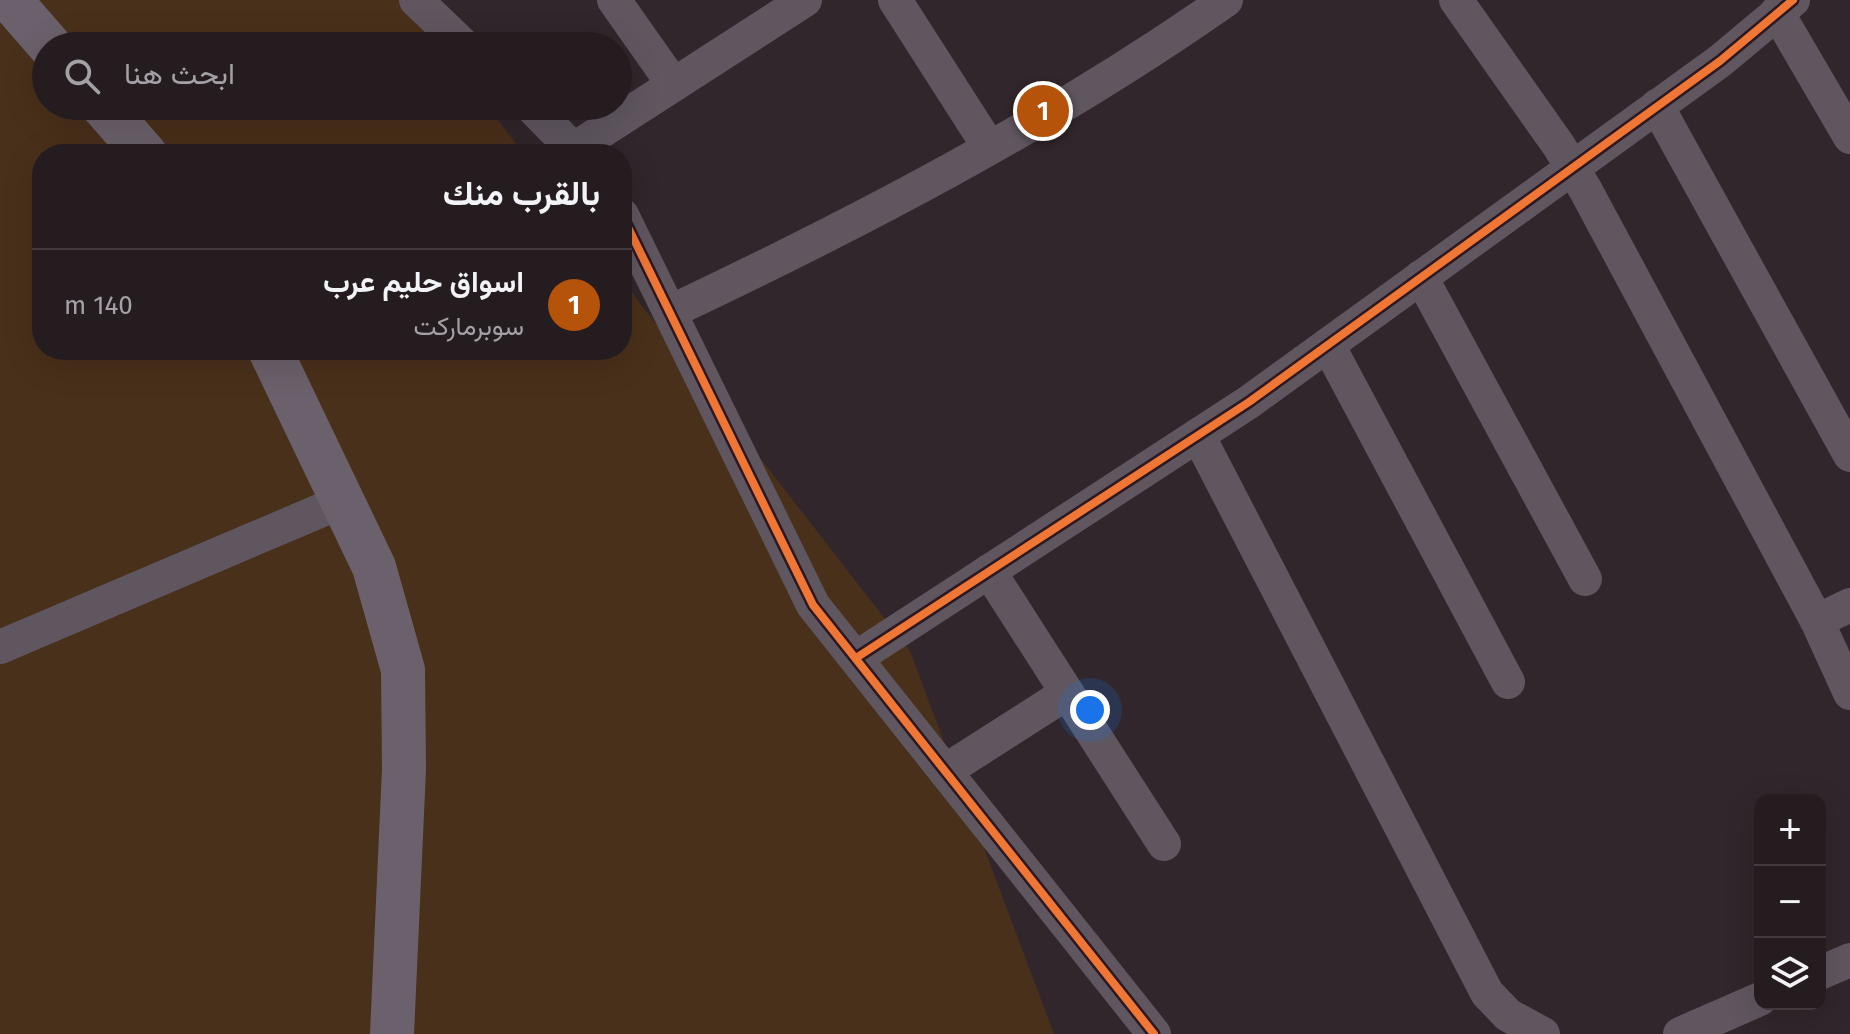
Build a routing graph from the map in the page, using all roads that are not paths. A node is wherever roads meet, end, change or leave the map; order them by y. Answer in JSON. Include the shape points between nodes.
{"nodes":[{"id":1,"x":10,"y":0,"type":"edge"},
{"id":2,"x":416,"y":0,"type":"edge"},
{"id":3,"x":614,"y":0,"type":"edge"},
{"id":4,"x":805,"y":0,"type":"edge"},
{"id":5,"x":895,"y":0,"type":"edge"},
{"id":6,"x":1226,"y":0,"type":"edge"},
{"id":7,"x":1456,"y":0,"type":"edge"},
{"id":8,"x":1785,"y":6,"type":"edge"},
{"id":9,"x":38,"y":32,"type":"edge"},
{"id":10,"x":449,"y":32,"type":"edge"},
{"id":11,"x":673,"y":84,"type":"junction"},
{"id":12,"x":1657,"y":106,"type":"junction"},
{"id":13,"x":632,"y":113,"type":"edge"},
{"id":14,"x":115,"y":120,"type":"edge"},
{"id":15,"x":545,"y":120,"type":"edge"},
{"id":16,"x":622,"y":120,"type":"edge"},
{"id":17,"x":1850,"y":137,"type":"edge"},
{"id":18,"x":136,"y":144,"type":"edge"},
{"id":19,"x":568,"y":144,"type":"edge"},
{"id":20,"x":587,"y":144,"type":"edge"},
{"id":21,"x":989,"y":147,"type":"junction"},
{"id":22,"x":1573,"y":168,"type":"junction"},
{"id":23,"x":632,"y":235,"type":"edge"},
{"id":24,"x":1421,"y":277,"type":"junction"},
{"id":25,"x":670,"y":312,"type":"junction"},
{"id":26,"x":1328,"y":345,"type":"junction"},
{"id":27,"x":275,"y":360,"type":"edge"},
{"id":28,"x":1198,"y":435,"type":"junction"},
{"id":29,"x":1850,"y":455,"type":"edge"},
{"id":30,"x":343,"y":501,"type":"junction"},
{"id":31,"x":989,"y":571,"type":"junction"},
{"id":32,"x":1585,"y":579,"type":"dead end"},
{"id":33,"x":1850,"y":605,"type":"edge"},
{"id":34,"x":1817,"y":621,"type":"junction"},
{"id":35,"x":0,"y":647,"type":"edge"},
{"id":36,"x":856,"y":658,"type":"junction"},
{"id":37,"x":1508,"y":682,"type":"dead end"},
{"id":38,"x":1067,"y":693,"type":"junction"},
{"id":39,"x":1850,"y":693,"type":"edge"},
{"id":40,"x":945,"y":771,"type":"junction"},
{"id":41,"x":1164,"y":844,"type":"dead end"},
{"id":42,"x":1850,"y":960,"type":"edge"},
{"id":43,"x":1826,"y":970,"type":"edge"},
{"id":44,"x":1754,"y":1002,"type":"edge"},
{"id":45,"x":1691,"y":1032,"type":"edge"},
{"id":46,"x":392,"y":1034,"type":"edge"},
{"id":47,"x":1154,"y":1034,"type":"edge"},
{"id":48,"x":1543,"y":1034,"type":"edge"}],
"edges":[{"from":1,"to":9,"type":"street"},
{"from":2,"to":10,"type":"street"},
{"from":3,"to":11,"type":"street"},
{"from":4,"to":11,"type":"street"},
{"from":5,"to":21,"type":"street"},
{"from":6,"to":21,"type":"street","via":[[1124,69]]},
{"from":7,"to":22,"type":"street"},
{"from":8,"to":12,"type":"street"},
{"from":8,"to":17,"type":"street"},
{"from":11,"to":13,"type":"street"},
{"from":12,"to":22,"type":"street"},
{"from":12,"to":29,"type":"street"},
{"from":14,"to":18,"type":"street"},
{"from":15,"to":19,"type":"street"},
{"from":16,"to":20,"type":"street"},
{"from":21,"to":25,"type":"street","via":[[832,233]]},
{"from":22,"to":24,"type":"street"},
{"from":22,"to":34,"type":"street"},
{"from":23,"to":25,"type":"street"},
{"from":24,"to":26,"type":"street"},
{"from":24,"to":32,"type":"street"},
{"from":25,"to":36,"type":"street","via":[[813,605]]},
{"from":26,"to":28,"type":"street"},
{"from":26,"to":37,"type":"street"},
{"from":27,"to":30,"type":"street"},
{"from":28,"to":31,"type":"street"},
{"from":28,"to":48,"type":"street","via":[[1487,993],[1508,1015]]},
{"from":30,"to":35,"type":"street"},
{"from":30,"to":46,"type":"street","via":[[374,567],[403,670]]},
{"from":31,"to":36,"type":"street"},
{"from":31,"to":38,"type":"street"},
{"from":33,"to":34,"type":"street"},
{"from":34,"to":39,"type":"street"},
{"from":36,"to":40,"type":"street"},
{"from":38,"to":40,"type":"street"},
{"from":38,"to":41,"type":"street"},
{"from":40,"to":47,"type":"street"},
{"from":42,"to":43,"type":"street"},
{"from":44,"to":45,"type":"street"}]}
